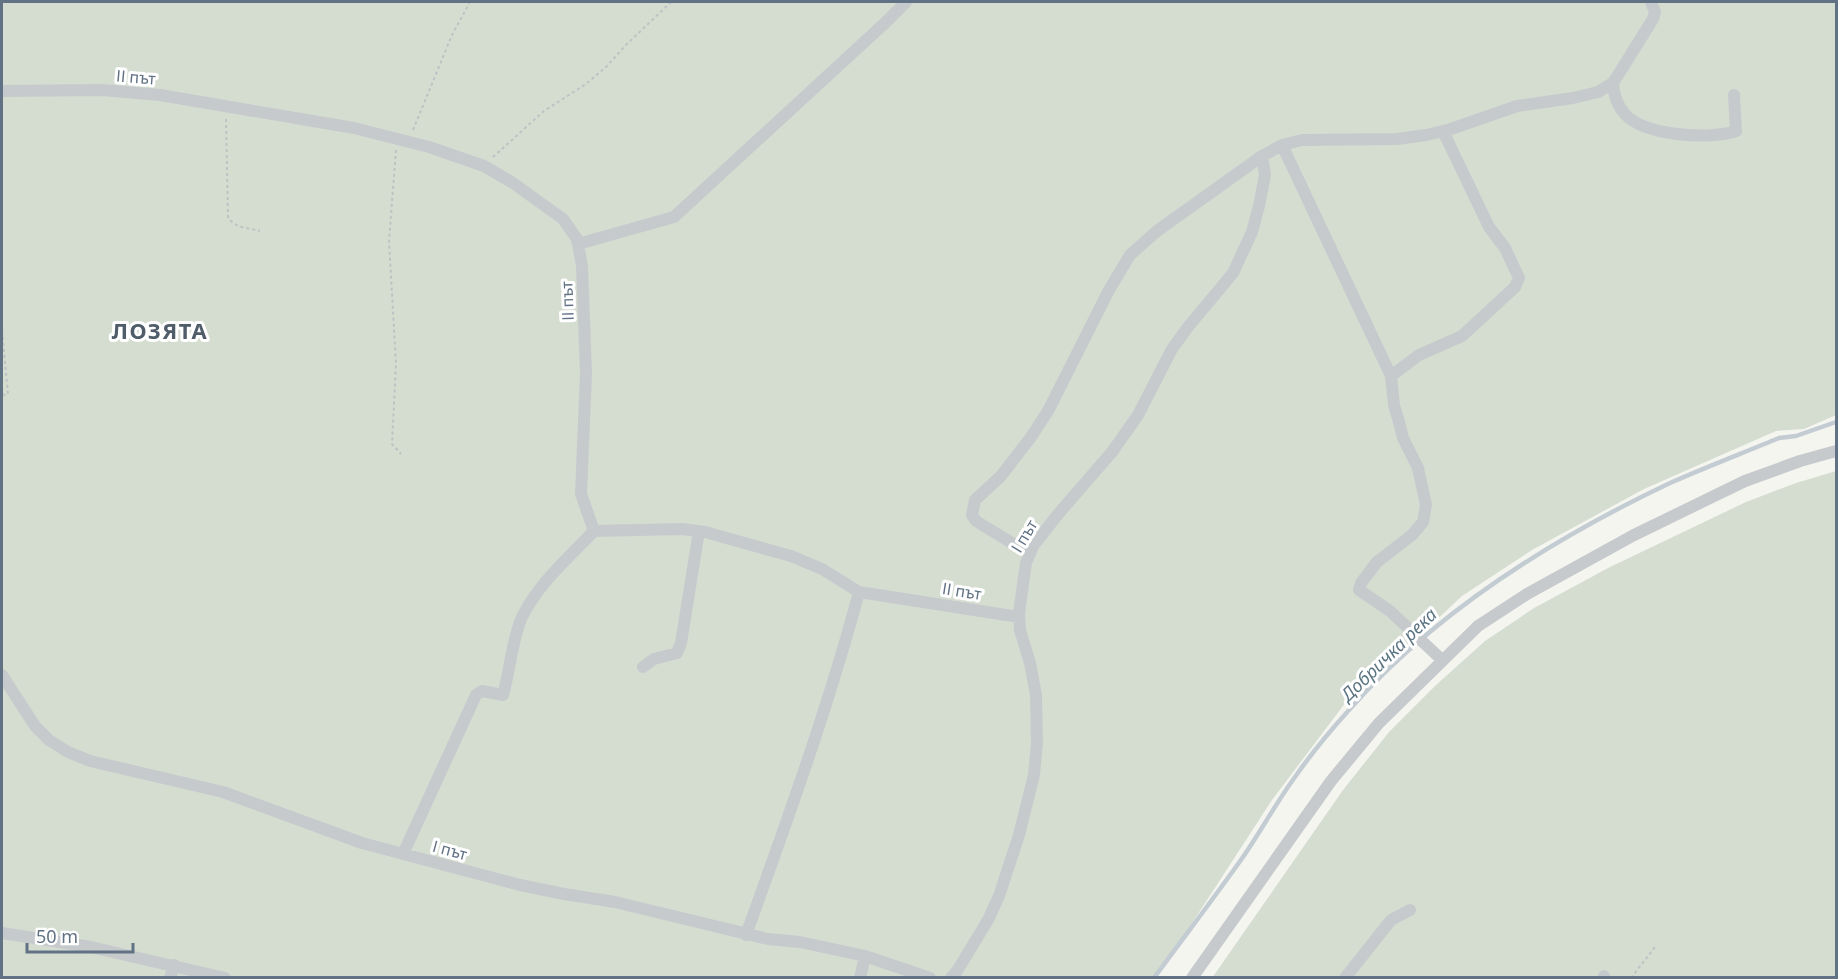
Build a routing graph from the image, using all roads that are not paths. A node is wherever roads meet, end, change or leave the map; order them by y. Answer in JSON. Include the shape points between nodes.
{"nodes":[{"id":1,"x":906,"y":2,"type":"edge"},
{"id":2,"x":1651,"y":2,"type":"edge"},
{"id":3,"x":1612,"y":82,"type":"junction"},
{"id":4,"x":2,"y":91,"type":"edge"},
{"id":5,"x":1734,"y":94,"type":"dead end"},
{"id":6,"x":1443,"y":131,"type":"junction"},
{"id":7,"x":1282,"y":145,"type":"junction"},
{"id":8,"x":1262,"y":156,"type":"junction"},
{"id":9,"x":578,"y":244,"type":"junction"},
{"id":10,"x":1391,"y":376,"type":"junction"},
{"id":11,"x":1836,"y":451,"type":"edge"},
{"id":12,"x":594,"y":531,"type":"junction"},
{"id":13,"x":699,"y":531,"type":"junction"},
{"id":14,"x":1030,"y":554,"type":"junction"},
{"id":15,"x":859,"y":592,"type":"junction"},
{"id":16,"x":1019,"y":617,"type":"junction"},
{"id":17,"x":1442,"y":660,"type":"junction"},
{"id":18,"x":643,"y":667,"type":"dead end"},
{"id":19,"x":2,"y":675,"type":"edge"},
{"id":20,"x":403,"y":854,"type":"junction"},
{"id":21,"x":1410,"y":910,"type":"dead end"},
{"id":22,"x":2,"y":933,"type":"edge"},
{"id":23,"x":746,"y":935,"type":"junction"},
{"id":24,"x":865,"y":956,"type":"junction"},
{"id":25,"x":172,"y":971,"type":"edge"},
{"id":26,"x":225,"y":978,"type":"edge"},
{"id":27,"x":860,"y":978,"type":"edge"},
{"id":28,"x":930,"y":978,"type":"edge"},
{"id":29,"x":951,"y":978,"type":"edge"},
{"id":30,"x":1192,"y":978,"type":"edge"},
{"id":31,"x":1345,"y":978,"type":"edge"}],
"edges":[{"from":1,"to":9,"type":"street","via":[[674,216]]},
{"from":2,"to":3,"type":"street","via":[[1653,19]]},
{"from":3,"to":5,"type":"street","via":[[1615,98],[1625,115],[1667,133],[1706,135],[1737,131]]},
{"from":3,"to":6,"type":"street","via":[[1598,92],[1517,106]]},
{"from":4,"to":9,"type":"street","name":"ІІ път","via":[[102,90],[160,95],[354,128],[402,140],[484,166],[513,183],[563,219]]},
{"from":6,"to":7,"type":"street","via":[[1397,139],[1302,140]]},
{"from":6,"to":10,"type":"street","via":[[1489,227],[1505,248],[1519,278],[1515,288],[1462,336],[1419,355]]},
{"from":7,"to":8,"type":"street"},
{"from":7,"to":10,"type":"street"},
{"from":8,"to":14,"type":"street","name":"І път","via":[[1265,175],[1259,206],[1233,273],[1172,349],[1138,415],[1112,452],[1059,513]]},
{"from":8,"to":14,"type":"street","via":[[1130,255],[1048,411],[1001,476],[975,500],[972,515],[976,521]]},
{"from":9,"to":12,"type":"street","name":"ІІ път","via":[[586,373],[581,494]]},
{"from":10,"to":17,"type":"street","via":[[1394,405],[1403,438],[1418,468],[1426,506],[1423,522],[1377,562],[1359,590],[1396,617]]},
{"from":11,"to":17,"type":"street","via":[[1745,481],[1634,535],[1527,594],[1478,626]]},
{"from":12,"to":13,"type":"street","name":"ІІ път"},
{"from":12,"to":20,"type":"street","via":[[534,596],[519,626],[502,695],[482,691],[476,695]]},
{"from":13,"to":15,"type":"street","name":"ІІ път","via":[[791,556],[822,569]]},
{"from":13,"to":18,"type":"street","via":[[677,653],[654,659]]},
{"from":14,"to":16,"type":"street","name":"І път","via":[[1021,587]]},
{"from":15,"to":16,"type":"street","name":"ІІ път"},
{"from":15,"to":23,"type":"street","via":[[807,766]]},
{"from":16,"to":29,"type":"street","name":"І път","via":[[1036,695],[1034,775],[999,896]]},
{"from":17,"to":30,"type":"street","via":[[1379,723],[1330,780]]},
{"from":19,"to":20,"type":"street","name":"І път","via":[[35,726],[68,753],[223,792],[331,833]]},
{"from":20,"to":23,"type":"street","name":"І път","via":[[520,885],[615,902]]},
{"from":21,"to":31,"type":"street","via":[[1391,920]]},
{"from":22,"to":25,"type":"street","via":[[91,947]]},
{"from":23,"to":24,"type":"street","name":"І път"},
{"from":24,"to":27,"type":"street"},
{"from":24,"to":28,"type":"street","name":"І път"},
{"from":25,"to":26,"type":"street"}]}
